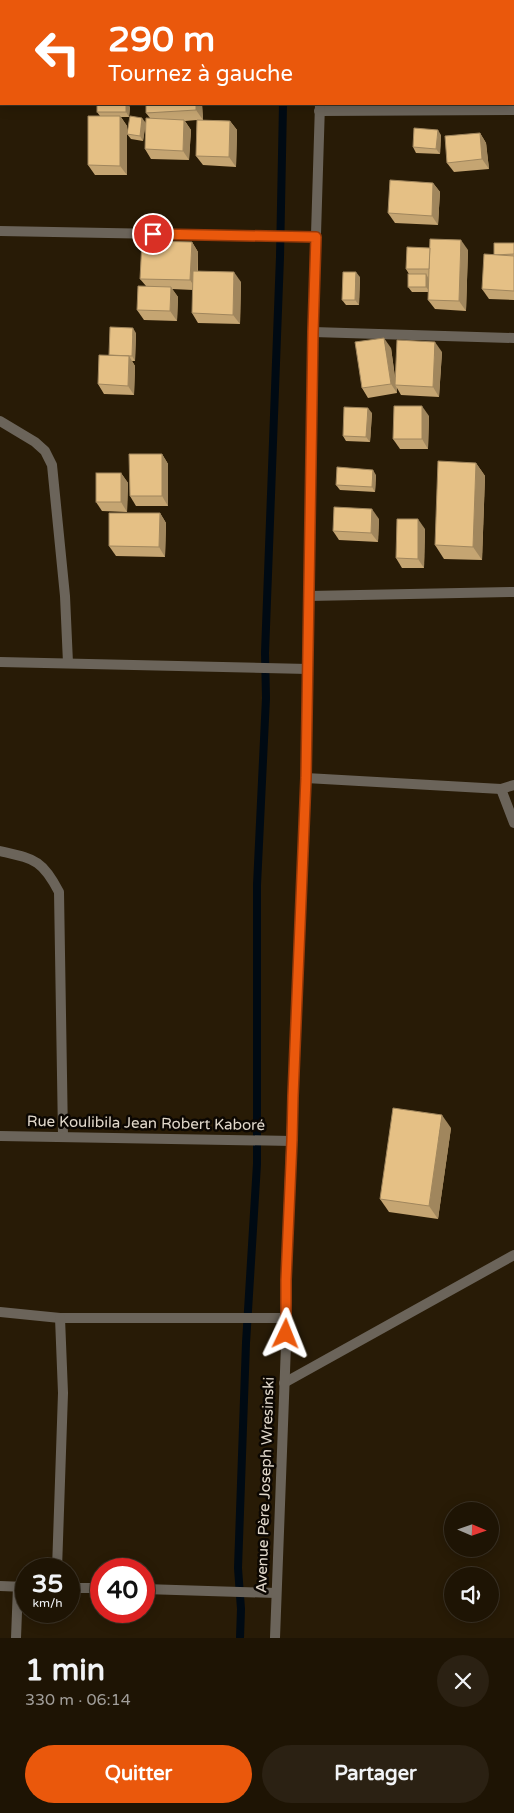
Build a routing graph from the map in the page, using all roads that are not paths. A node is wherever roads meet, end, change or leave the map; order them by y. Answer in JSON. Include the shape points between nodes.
{"nodes":[{"id":1,"x":319,"y":108,"type":"edge"},
{"id":2,"x":514,"y":110,"type":"edge"},
{"id":3,"x":0,"y":231,"type":"edge"},
{"id":4,"x":316,"y":237,"type":"junction"},
{"id":5,"x":313,"y":332,"type":"junction"},
{"id":6,"x":514,"y":338,"type":"edge"},
{"id":7,"x":0,"y":421,"type":"edge"},
{"id":8,"x":514,"y":592,"type":"edge"},
{"id":9,"x":309,"y":596,"type":"junction"},
{"id":10,"x":0,"y":662,"type":"edge"},
{"id":11,"x":68,"y":663,"type":"junction"},
{"id":12,"x":308,"y":669,"type":"junction"},
{"id":13,"x":306,"y":778,"type":"junction"},
{"id":14,"x":514,"y":785,"type":"edge"},
{"id":15,"x":501,"y":789,"type":"junction"},
{"id":16,"x":514,"y":823,"type":"edge"},
{"id":17,"x":0,"y":851,"type":"edge"},
{"id":18,"x":0,"y":1136,"type":"edge"},
{"id":19,"x":63,"y":1136,"type":"junction"},
{"id":20,"x":292,"y":1140,"type":"junction"},
{"id":21,"x":514,"y":1255,"type":"edge"},
{"id":22,"x":0,"y":1312,"type":"edge"},
{"id":23,"x":60,"y":1318,"type":"junction"},
{"id":24,"x":287,"y":1318,"type":"junction"},
{"id":25,"x":284,"y":1383,"type":"junction"},
{"id":26,"x":57,"y":1558,"type":"edge"},
{"id":27,"x":0,"y":1586,"type":"edge"},
{"id":28,"x":15,"y":1586,"type":"edge"},
{"id":29,"x":155,"y":1589,"type":"edge"},
{"id":30,"x":276,"y":1593,"type":"junction"},
{"id":31,"x":18,"y":1623,"type":"edge"},
{"id":32,"x":16,"y":1638,"type":"edge"},
{"id":33,"x":275,"y":1638,"type":"edge"}],
"edges":[{"from":1,"to":2,"type":"street"},
{"from":1,"to":4,"type":"street","name":"Avenue Père Joseph Wresinski"},
{"from":3,"to":4,"type":"street"},
{"from":4,"to":5,"type":"street","name":"Avenue Père Joseph Wresinski"},
{"from":5,"to":6,"type":"street"},
{"from":5,"to":9,"type":"street","name":"Avenue Père Joseph Wresinski"},
{"from":7,"to":11,"type":"street","via":[[35,442],[45,451],[52,465]]},
{"from":8,"to":9,"type":"street"},
{"from":9,"to":12,"type":"street","name":"Avenue Père Joseph Wresinski"},
{"from":10,"to":11,"type":"street"},
{"from":11,"to":12,"type":"street"},
{"from":12,"to":13,"type":"street","name":"Avenue Père Joseph Wresinski"},
{"from":13,"to":15,"type":"street"},
{"from":13,"to":20,"type":"street","name":"Avenue Père Joseph Wresinski"},
{"from":14,"to":15,"type":"street"},
{"from":15,"to":16,"type":"street"},
{"from":17,"to":19,"type":"street","via":[[32,859],[49,872],[59,892]]},
{"from":18,"to":19,"type":"street","name":"Rue Koulibila Jean Robert Kaboré"},
{"from":19,"to":20,"type":"street","name":"Rue Koulibila Jean Robert Kaboré"},
{"from":20,"to":24,"type":"street","name":"Avenue Père Joseph Wresinski"},
{"from":21,"to":25,"type":"street"},
{"from":22,"to":23,"type":"street"},
{"from":23,"to":24,"type":"street"},
{"from":23,"to":26,"type":"street","via":[[63,1393]]},
{"from":24,"to":25,"type":"street","name":"Avenue Père Joseph Wresinski"},
{"from":25,"to":30,"type":"street","name":"Avenue Père Joseph Wresinski"},
{"from":27,"to":28,"type":"street"},
{"from":29,"to":30,"type":"street"},
{"from":30,"to":33,"type":"street","name":"Avenue Père Joseph Wresinski"},
{"from":31,"to":32,"type":"street"}]}
